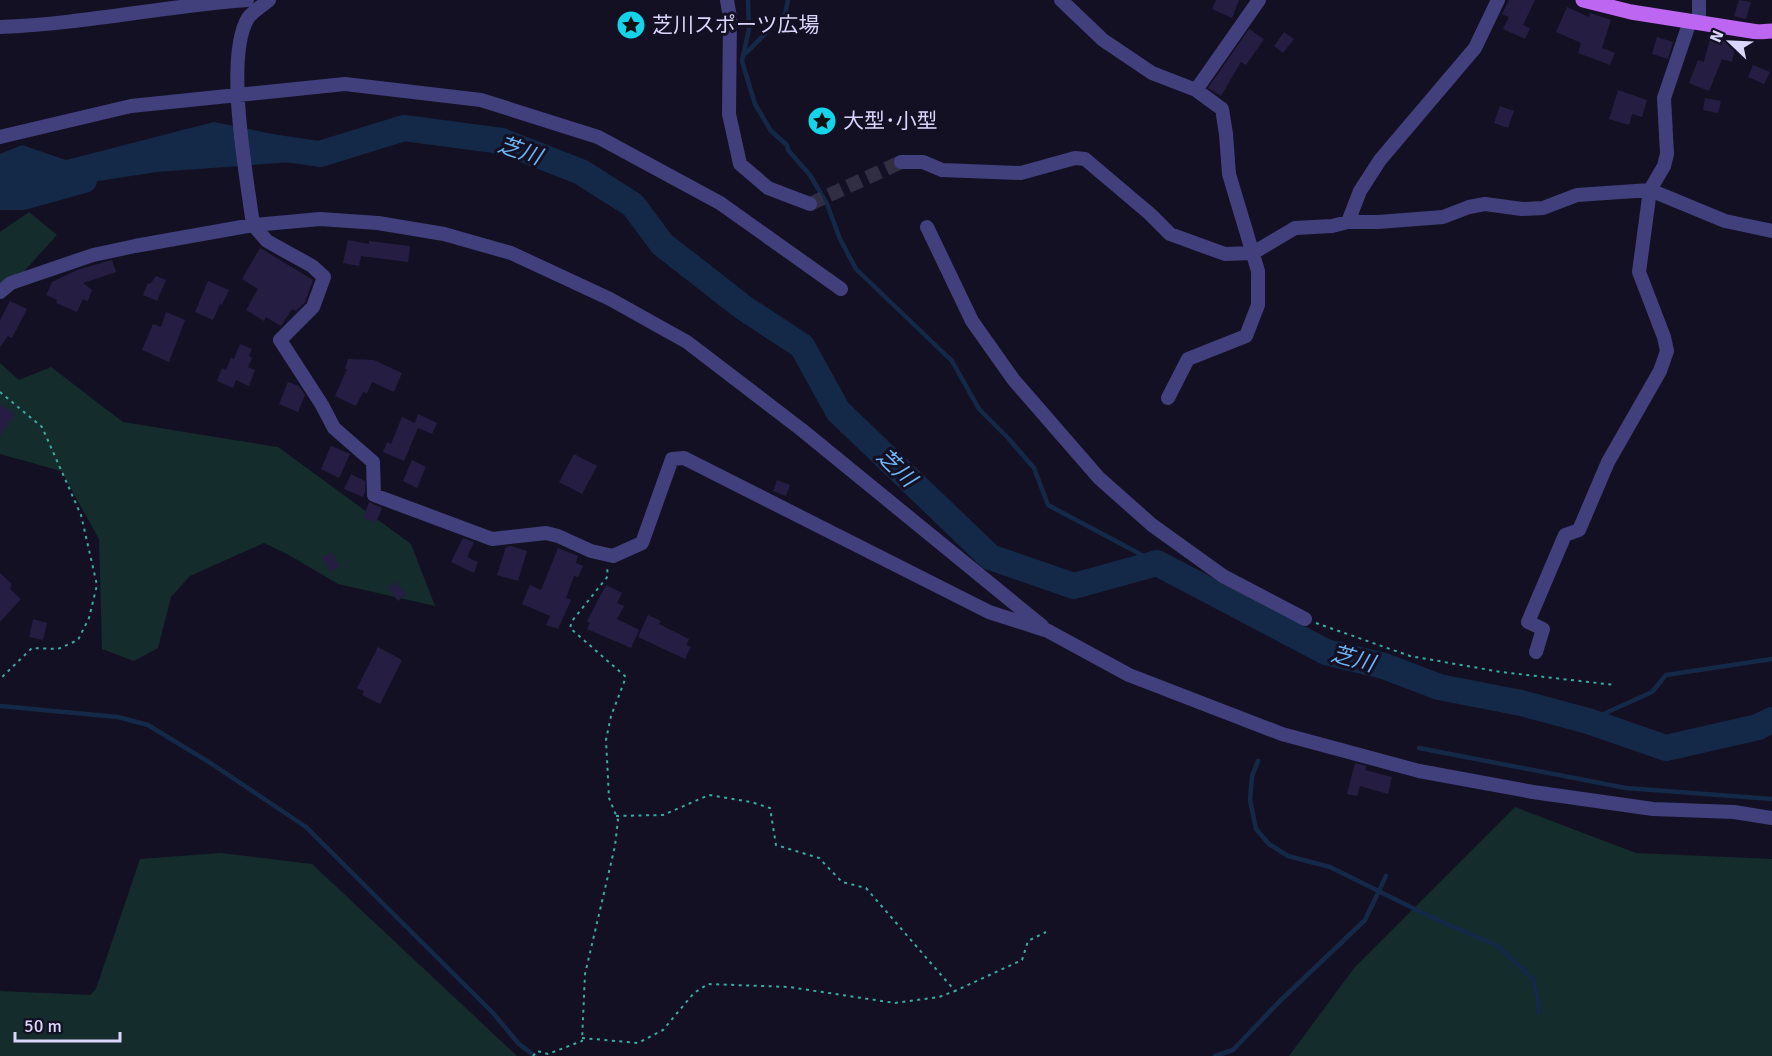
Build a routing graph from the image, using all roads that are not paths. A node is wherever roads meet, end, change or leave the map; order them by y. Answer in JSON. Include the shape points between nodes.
{"nodes":[{"id":1,"x":247,"y":0,"type":"edge"},
{"id":2,"x":269,"y":0,"type":"edge"},
{"id":3,"x":727,"y":0,"type":"edge"},
{"id":4,"x":1061,"y":0,"type":"edge"},
{"id":5,"x":1259,"y":0,"type":"edge"},
{"id":6,"x":1498,"y":0,"type":"edge"},
{"id":7,"x":1583,"y":0,"type":"edge"},
{"id":8,"x":1699,"y":0,"type":"edge"},
{"id":9,"x":1694,"y":22,"type":"junction"},
{"id":10,"x":0,"y":27,"type":"edge"},
{"id":11,"x":1772,"y":31,"type":"edge"},
{"id":12,"x":1196,"y":90,"type":"junction"},
{"id":13,"x":238,"y":94,"type":"junction"},
{"id":14,"x":0,"y":137,"type":"edge"},
{"id":15,"x":901,"y":162,"type":"tunnel mouth"},
{"id":16,"x":1650,"y":190,"type":"junction"},
{"id":17,"x":810,"y":204,"type":"dead end"},
{"id":18,"x":1348,"y":222,"type":"junction"},
{"id":19,"x":253,"y":225,"type":"junction"},
{"id":20,"x":927,"y":226,"type":"dead end"},
{"id":21,"x":1772,"y":231,"type":"edge"},
{"id":22,"x":1253,"y":253,"type":"junction"},
{"id":23,"x":841,"y":289,"type":"dead end"},
{"id":24,"x":0,"y":292,"type":"edge"},
{"id":25,"x":1168,"y":398,"type":"dead end"},
{"id":26,"x":1305,"y":619,"type":"road end"},
{"id":27,"x":1048,"y":631,"type":"junction"},
{"id":28,"x":1536,"y":652,"type":"dead end"},
{"id":29,"x":1772,"y":818,"type":"edge"}],
"edges":[{"from":1,"to":10,"type":"street"},
{"from":2,"to":13,"type":"street","via":[[248,18],[237,53]]},
{"from":3,"to":17,"type":"street","via":[[729,114],[740,164],[768,188]]},
{"from":4,"to":12,"type":"street","via":[[1103,40],[1152,73]]},
{"from":5,"to":12,"type":"street"},
{"from":6,"to":18,"type":"street","via":[[1475,48],[1380,160],[1360,191]]},
{"from":7,"to":9,"type":"main road"},
{"from":8,"to":9,"type":"street"},
{"from":9,"to":11,"type":"main road"},
{"from":9,"to":16,"type":"street","via":[[1664,98],[1667,154]]},
{"from":12,"to":22,"type":"street","via":[[1222,109],[1229,174]]},
{"from":13,"to":14,"type":"street","via":[[131,106]]},
{"from":13,"to":19,"type":"street"},
{"from":13,"to":23,"type":"street","via":[[345,84],[424,93],[481,100],[598,137],[720,203]]},
{"from":15,"to":22,"type":"street","via":[[923,162],[942,171],[1021,173],[1075,158],[1085,159],[1170,234],[1225,254]]},
{"from":16,"to":18,"type":"street","via":[[1577,195],[1543,208],[1485,204],[1443,218]]},
{"from":16,"to":21,"type":"street","via":[[1725,221]]},
{"from":16,"to":28,"type":"street","via":[[1638,272],[1667,351],[1660,371],[1608,462],[1579,530],[1565,535],[1528,622],[1543,629]]},
{"from":18,"to":22,"type":"street","via":[[1295,228]]},
{"from":19,"to":24,"type":"street","via":[[93,255],[11,283]]},
{"from":19,"to":27,"type":"street","via":[[320,219],[378,222],[444,234],[511,253],[610,299],[687,342],[748,387]]},
{"from":19,"to":27,"type":"street","via":[[267,241],[324,277],[313,307],[280,340],[334,428],[373,462],[374,495],[492,539],[546,533],[613,556],[642,543],[672,459],[684,459],[989,612]]},
{"from":20,"to":26,"type":"street","via":[[972,321],[1012,379],[1099,478],[1152,525],[1223,576]]},
{"from":22,"to":25,"type":"street","via":[[1258,271],[1258,305],[1246,336],[1188,359]]},
{"from":27,"to":29,"type":"street","via":[[1129,675],[1282,735],[1419,771],[1653,809],[1734,812]]}]}
